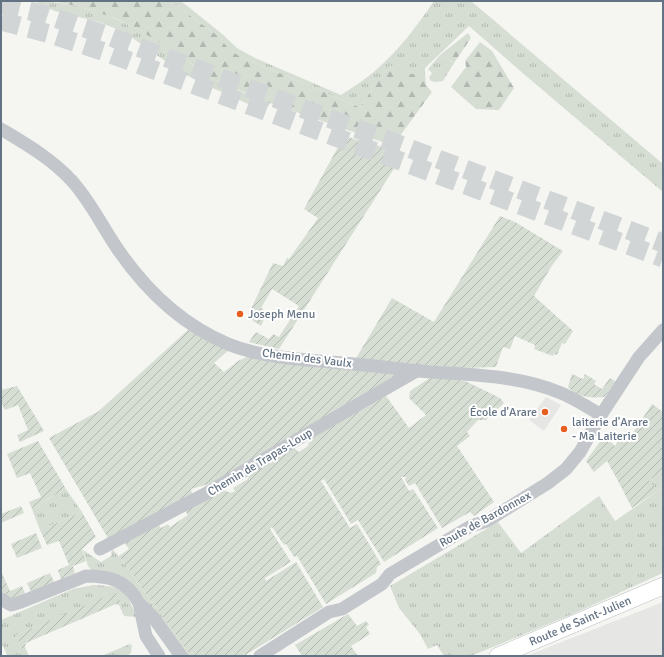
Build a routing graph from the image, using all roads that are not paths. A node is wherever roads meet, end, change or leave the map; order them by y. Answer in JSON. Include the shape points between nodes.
{"nodes":[{"id":1,"x":1,"y":130,"type":"edge"},
{"id":2,"x":663,"y":330,"type":"edge"},
{"id":3,"x":418,"y":370,"type":"junction"},
{"id":4,"x":601,"y":415,"type":"junction"},
{"id":5,"x":100,"y":549,"type":"dead end"},
{"id":6,"x":663,"y":586,"type":"edge"},
{"id":7,"x":1,"y":599,"type":"edge"},
{"id":8,"x":139,"y":603,"type":"junction"},
{"id":9,"x":159,"y":656,"type":"edge"},
{"id":10,"x":181,"y":656,"type":"edge"},
{"id":11,"x":260,"y":656,"type":"edge"},
{"id":12,"x":498,"y":656,"type":"edge"}],
"edges":[{"from":1,"to":3,"type":"street","name":"Chemin des Vaulx","via":[[41,154],[72,180],[130,267],[163,302],[193,325],[227,343],[269,355]]},
{"from":2,"to":4,"type":"street","name":"Route de Bardonnex","via":[[639,357]]},
{"from":3,"to":4,"type":"street","name":"Chemin des Vaulx","via":[[497,376],[528,382],[561,393]]},
{"from":3,"to":5,"type":"street","name":"Chemin de Trapas-Loup","via":[[205,494]]},
{"from":4,"to":11,"type":"street","name":"Route de Bardonnex","via":[[580,452],[566,469],[548,483],[487,521],[471,526],[390,574],[382,584],[342,609],[329,612]]},
{"from":6,"to":12,"type":"main road","name":"Route de Saint-Julien"},
{"from":7,"to":8,"type":"street","via":[[11,605],[86,576],[95,576],[122,584],[131,590]]},
{"from":8,"to":9,"type":"street","via":[[146,636]]},
{"from":8,"to":10,"type":"street","via":[[153,617]]}]}
